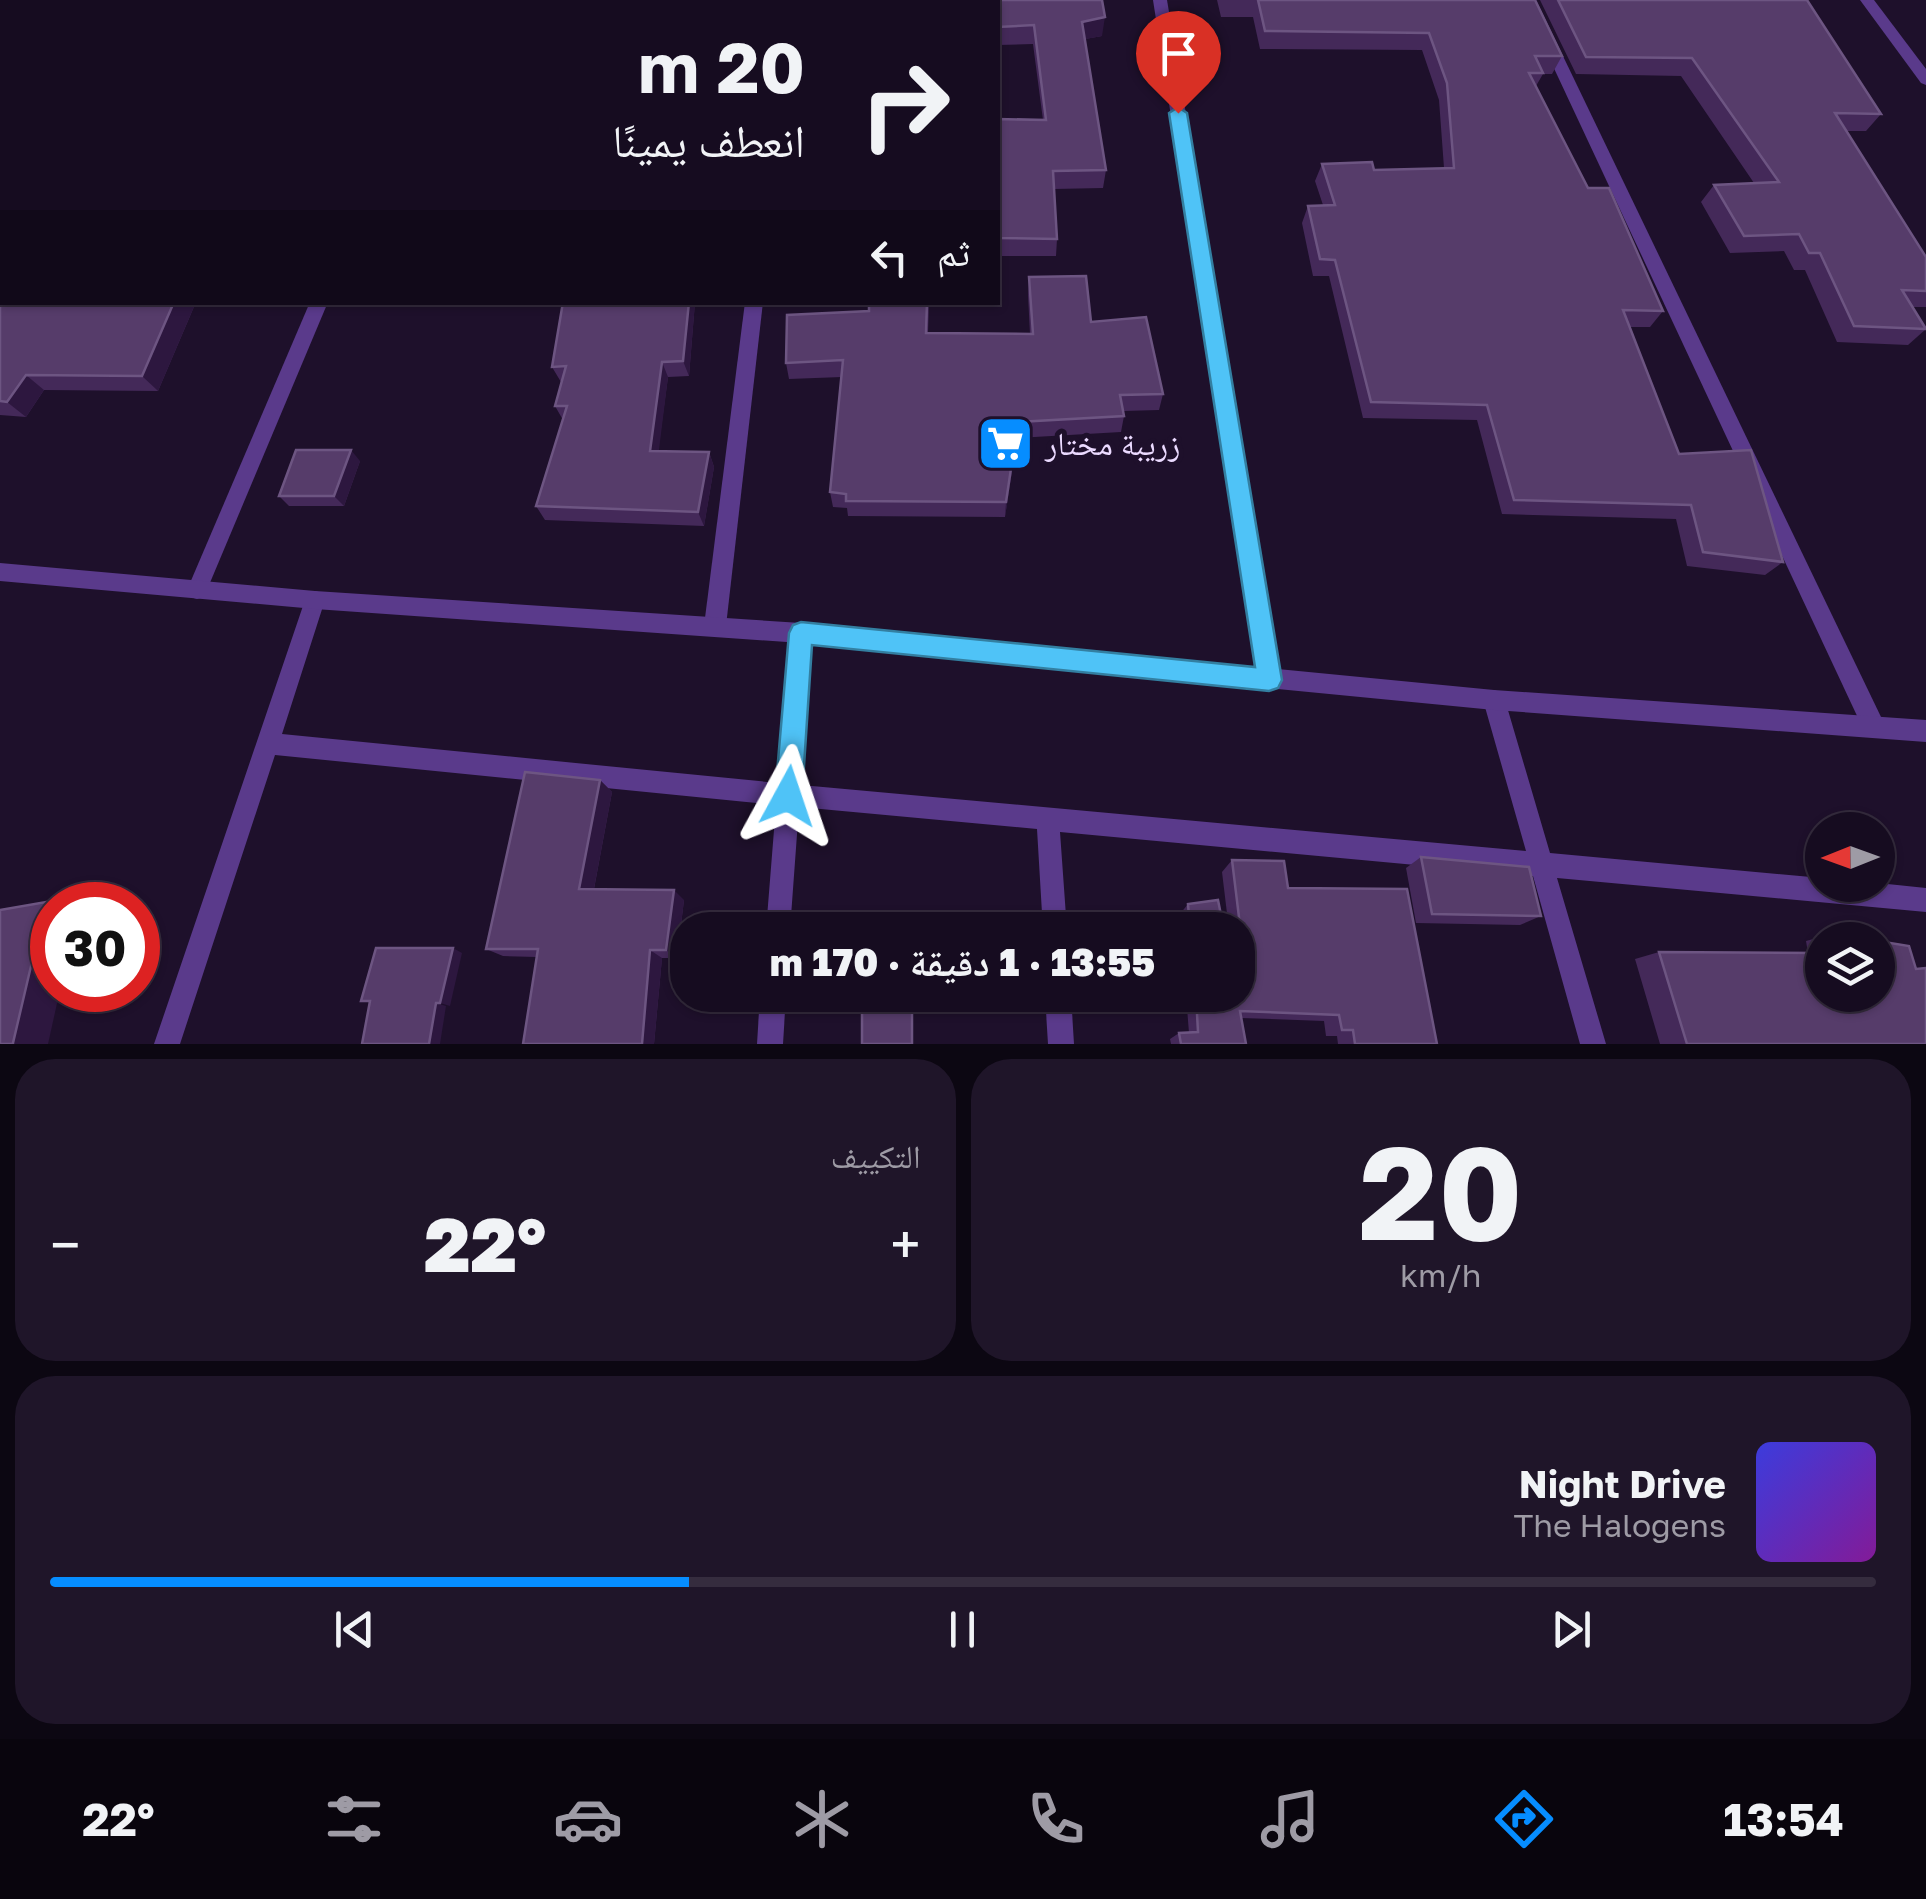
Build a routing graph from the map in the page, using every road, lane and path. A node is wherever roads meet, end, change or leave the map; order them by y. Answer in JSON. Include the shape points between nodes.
{"nodes":[{"id":1,"x":1160,"y":0,"type":"edge"},
{"id":2,"x":1529,"y":0,"type":"edge"},
{"id":3,"x":1867,"y":0,"type":"edge"},
{"id":4,"x":1926,"y":80,"type":"edge"},
{"id":5,"x":318,"y":305,"type":"edge"},
{"id":6,"x":754,"y":305,"type":"edge"},
{"id":7,"x":0,"y":572,"type":"edge"},
{"id":8,"x":196,"y":590,"type":"junction"},
{"id":9,"x":314,"y":600,"type":"junction"},
{"id":10,"x":715,"y":626,"type":"junction"},
{"id":11,"x":801,"y":633,"type":"junction"},
{"id":12,"x":1269,"y":680,"type":"junction"},
{"id":13,"x":1494,"y":700,"type":"junction"},
{"id":14,"x":1874,"y":727,"type":"junction"},
{"id":15,"x":1926,"y":731,"type":"edge"},
{"id":16,"x":267,"y":743,"type":"junction"},
{"id":17,"x":788,"y":796,"type":"junction"},
{"id":18,"x":1048,"y":820,"type":"junction"},
{"id":19,"x":1541,"y":865,"type":"junction"},
{"id":20,"x":1926,"y":900,"type":"edge"},
{"id":21,"x":779,"y":912,"type":"edge"},
{"id":22,"x":1054,"y":912,"type":"edge"},
{"id":23,"x":772,"y":1012,"type":"edge"},
{"id":24,"x":1059,"y":1012,"type":"edge"},
{"id":25,"x":168,"y":1044,"type":"edge"},
{"id":26,"x":770,"y":1044,"type":"edge"},
{"id":27,"x":1061,"y":1044,"type":"edge"},
{"id":28,"x":1593,"y":1044,"type":"edge"}],
"edges":[{"from":1,"to":12,"type":"street"},
{"from":2,"to":14,"type":"street"},
{"from":3,"to":4,"type":"street"},
{"from":5,"to":8,"type":"street"},
{"from":6,"to":10,"type":"street"},
{"from":7,"to":8,"type":"street"},
{"from":8,"to":9,"type":"street"},
{"from":9,"to":10,"type":"street"},
{"from":9,"to":16,"type":"street"},
{"from":10,"to":11,"type":"street"},
{"from":11,"to":12,"type":"street"},
{"from":11,"to":17,"type":"street"},
{"from":12,"to":13,"type":"street"},
{"from":13,"to":14,"type":"street"},
{"from":13,"to":19,"type":"street"},
{"from":14,"to":15,"type":"street"},
{"from":16,"to":17,"type":"street"},
{"from":16,"to":25,"type":"street"},
{"from":17,"to":18,"type":"street"},
{"from":17,"to":21,"type":"street"},
{"from":18,"to":19,"type":"street"},
{"from":18,"to":22,"type":"street"},
{"from":19,"to":20,"type":"street"},
{"from":19,"to":28,"type":"street"},
{"from":23,"to":26,"type":"street"},
{"from":24,"to":27,"type":"street"}]}
